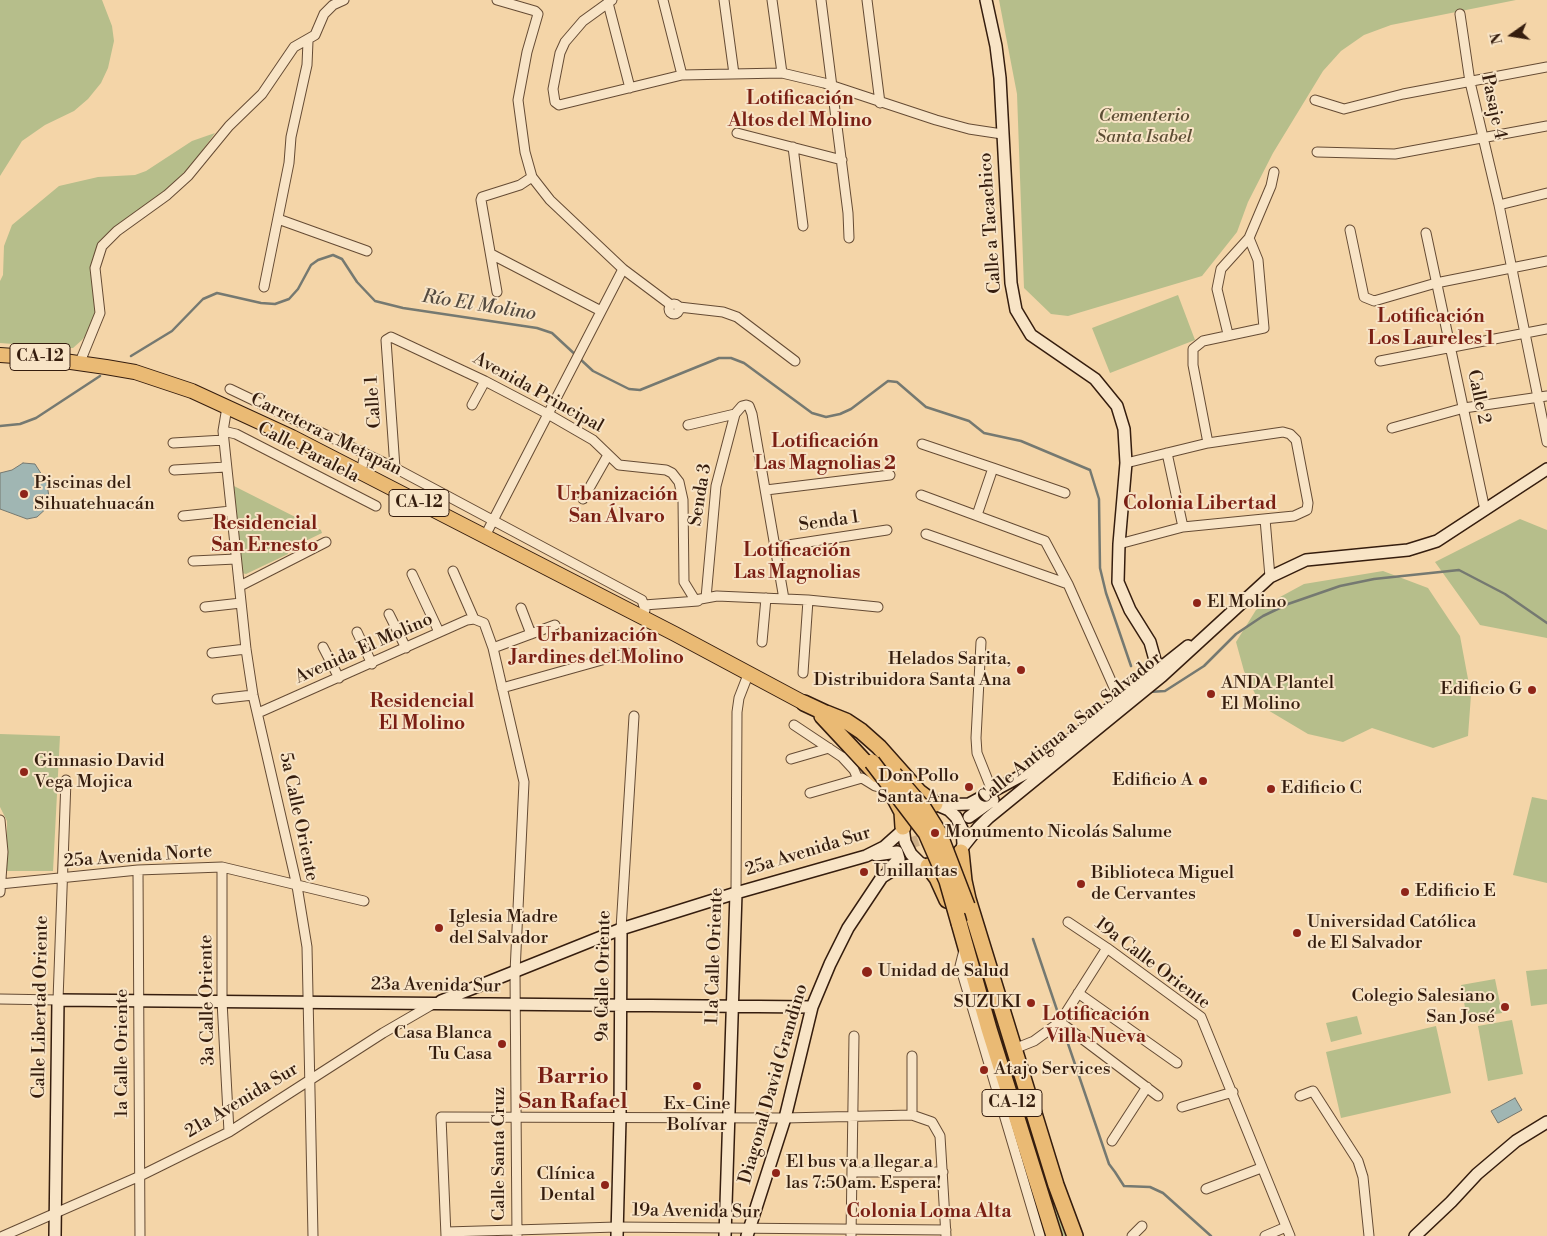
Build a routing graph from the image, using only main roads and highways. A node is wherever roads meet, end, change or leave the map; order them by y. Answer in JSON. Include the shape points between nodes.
{"nodes":[{"id":1,"x":986,"y":0,"type":"edge"},
{"id":2,"x":0,"y":355,"type":"edge"},
{"id":3,"x":1547,"y":469,"type":"edge"},
{"id":4,"x":1159,"y":671,"type":"junction"},
{"id":5,"x":804,"y":703,"type":"joint"},
{"id":6,"x":878,"y":762,"type":"junction"},
{"id":7,"x":1032,"y":770,"type":"junction"},
{"id":8,"x":936,"y":805,"type":"junction"},
{"id":9,"x":969,"y":817,"type":"tunnel mouth"},
{"id":10,"x":903,"y":828,"type":"junction"},
{"id":11,"x":892,"y":848,"type":"tunnel mouth"},
{"id":12,"x":962,"y":850,"type":"junction"},
{"id":13,"x":862,"y":857,"type":"junction"},
{"id":14,"x":924,"y":865,"type":"junction"},
{"id":15,"x":878,"y":882,"type":"junction"},
{"id":16,"x":736,"y":892,"type":"junction"},
{"id":17,"x":621,"y":929,"type":"junction"},
{"id":18,"x":971,"y":968,"type":"junction"},
{"id":19,"x":993,"y":981,"type":"junction"},
{"id":20,"x":58,"y":1000,"type":"joint"},
{"id":21,"x":436,"y":1003,"type":"junction"},
{"id":22,"x":619,"y":1006,"type":"junction"},
{"id":23,"x":731,"y":1006,"type":"junction"},
{"id":24,"x":812,"y":1007,"type":"junction"},
{"id":25,"x":1547,"y":1122,"type":"edge"},
{"id":26,"x":617,"y":1232,"type":"edge"},
{"id":27,"x":725,"y":1232,"type":"edge"},
{"id":28,"x":748,"y":1232,"type":"edge"},
{"id":29,"x":55,"y":1236,"type":"edge"},
{"id":30,"x":1054,"y":1236,"type":"edge"},
{"id":31,"x":1075,"y":1236,"type":"edge"},
{"id":32,"x":1415,"y":1236,"type":"edge"}],
"edges":[{"from":1,"to":4,"type":"main road","name":"Calle a Tacachico","via":[[996,46],[1012,292],[1016,310],[1031,335],[1095,378],[1113,398],[1120,414],[1126,463],[1118,582],[1144,633],[1158,647]]},
{"from":2,"to":5,"type":"main road","name":"Carretera a Metapán","number":"CA-12","via":[[80,362],[135,372],[192,391],[644,611],[747,676],[768,682]]},
{"from":3,"to":4,"type":"main road","name":"Calle Antigua a San Salvador","via":[[1437,541],[1408,550],[1306,560],[1270,577],[1202,638]]},
{"from":4,"to":7,"type":"main road","name":"Calle Antigua a San Salvador"},
{"from":4,"to":12,"type":"main road","name":"Calle Antigua a San Salvador","via":[[988,818]]},
{"from":5,"to":6,"type":"highway","via":[[824,714]]},
{"from":6,"to":8,"type":"highway"},
{"from":6,"to":10,"type":"highway","via":[[900,806]]},
{"from":6,"to":18,"type":"highway","bridge":true,"via":[[926,833],[947,881]]},
{"from":6,"to":19,"type":"highway","bridge":true,"via":[[924,809],[936,828]]},
{"from":7,"to":8,"type":"main road","name":"Calle Antigua a San Salvador","via":[[968,804]]},
{"from":7,"to":9,"type":"main road","via":[[1025,779]]},
{"from":8,"to":10,"type":"main road","via":[[924,805],[913,810]]},
{"from":8,"to":12,"type":"main road","via":[[949,810],[958,819],[963,832]]},
{"from":10,"to":13,"type":"main road","name":"25a Avenida Sur","via":[[884,847]]},
{"from":10,"to":14,"type":"main road","via":[[908,850]]},
{"from":11,"to":13,"type":"main road"},
{"from":12,"to":14,"type":"main road","via":[[947,864]]},
{"from":12,"to":19,"type":"highway","number":"CA-12","via":[[964,881]]},
{"from":13,"to":15,"type":"main road","via":[[897,852],[899,855],[898,862]]},
{"from":13,"to":16,"type":"main road","name":"25a Avenida Sur"},
{"from":14,"to":15,"type":"main road","name":"Diagonal David Grandino","via":[[892,870]]},
{"from":14,"to":18,"type":"highway","number":"CA-12","via":[[937,878],[948,902]]},
{"from":15,"to":24,"type":"main road","name":"Diagonal David Grandino","via":[[848,928]]},
{"from":16,"to":17,"type":"main road","name":"25a Avenida Sur"},
{"from":16,"to":23,"type":"main road","name":"11a Calle Oriente"},
{"from":17,"to":21,"type":"main road","name":"25a Avenida Sur"},
{"from":17,"to":22,"type":"main road","name":"9a Calle Oriente"},
{"from":18,"to":30,"type":"highway","number":"CA-12"},
{"from":19,"to":31,"type":"highway","number":"CA-12"},
{"from":20,"to":21,"type":"main road","name":"23a Avenida Sur"},
{"from":20,"to":29,"type":"main road","name":"Calle Libertad Oriente"},
{"from":21,"to":22,"type":"main road","name":"23a Avenida Sur"},
{"from":22,"to":23,"type":"main road","name":"23a Avenida Sur"},
{"from":22,"to":26,"type":"main road","name":"9a Calle Oriente"},
{"from":23,"to":24,"type":"main road","name":"23a Avenida Sur"},
{"from":23,"to":27,"type":"main road","name":"11a Calle Oriente"},
{"from":24,"to":28,"type":"main road","name":"Diagonal David Grandino","via":[[785,1118]]},
{"from":25,"to":32,"type":"main road","via":[[1516,1141],[1476,1174]]}]}
